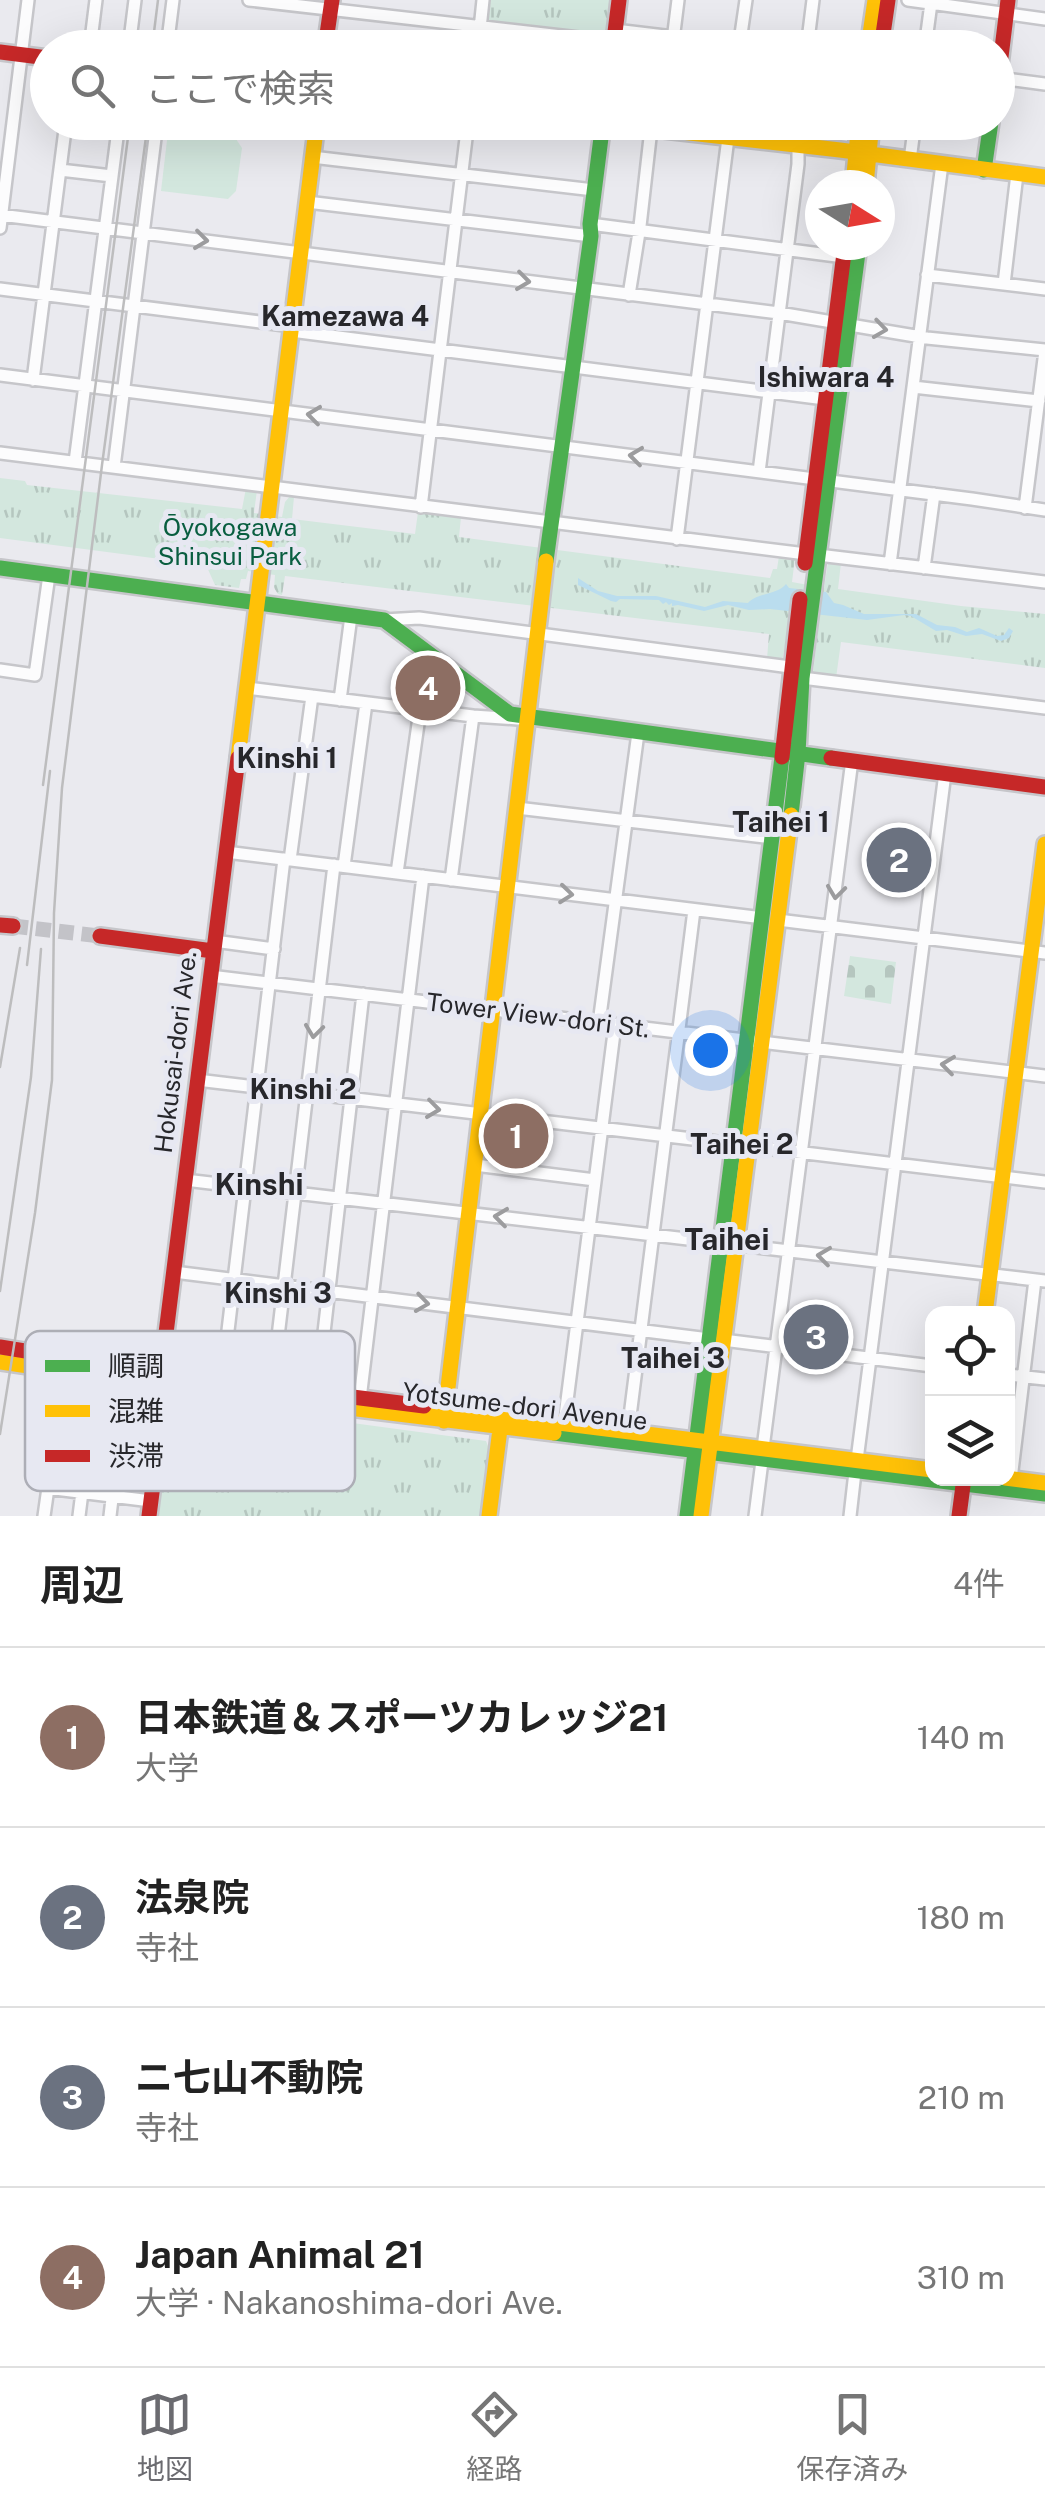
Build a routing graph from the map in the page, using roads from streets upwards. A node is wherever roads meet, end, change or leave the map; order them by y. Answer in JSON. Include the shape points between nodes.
{"nodes":[{"id":1,"x":28,"y":0,"type":"edge"},
{"id":2,"x":96,"y":0,"type":"edge"},
{"id":3,"x":135,"y":0,"type":"edge"},
{"id":4,"x":173,"y":0,"type":"edge"},
{"id":5,"x":249,"y":0,"type":"edge"},
{"id":6,"x":484,"y":0,"type":"edge"},
{"id":7,"x":619,"y":0,"type":"edge"},
{"id":8,"x":678,"y":0,"type":"edge"},
{"id":9,"x":746,"y":0,"type":"edge"},
{"id":10,"x":814,"y":0,"type":"edge"},
{"id":11,"x":875,"y":0,"type":"edge"},
{"id":12,"x":888,"y":0,"type":"edge"},
{"id":13,"x":908,"y":0,"type":"edge"},
{"id":14,"x":931,"y":3,"type":"junction"},
{"id":15,"x":956,"y":3,"type":"edge"},
{"id":16,"x":331,"y":5,"type":"edge"},
{"id":17,"x":1007,"y":7,"type":"edge"},
{"id":18,"x":1045,"y":18,"type":"edge"},
{"id":19,"x":480,"y":26,"type":"junction"},
{"id":20,"x":92,"y":30,"type":"edge"},
{"id":21,"x":131,"y":30,"type":"edge"},
{"id":22,"x":169,"y":30,"type":"edge"},
{"id":23,"x":328,"y":30,"type":"edge"},
{"id":24,"x":480,"y":30,"type":"edge"},
{"id":25,"x":518,"y":30,"type":"edge"},
{"id":26,"x":615,"y":30,"type":"edge"},
{"id":27,"x":674,"y":30,"type":"edge"},
{"id":28,"x":741,"y":30,"type":"edge"},
{"id":29,"x":810,"y":30,"type":"edge"},
{"id":30,"x":871,"y":30,"type":"edge"},
{"id":31,"x":884,"y":30,"type":"edge"},
{"id":32,"x":927,"y":30,"type":"edge"},
{"id":33,"x":0,"y":52,"type":"edge"},
{"id":34,"x":21,"y":55,"type":"junction"},
{"id":35,"x":30,"y":56,"type":"edge"},
{"id":36,"x":1015,"y":81,"type":"edge"},
{"id":37,"x":1045,"y":84,"type":"edge"},
{"id":38,"x":65,"y":140,"type":"edge"},
{"id":39,"x":117,"y":140,"type":"edge"},
{"id":40,"x":155,"y":140,"type":"edge"},
{"id":41,"x":314,"y":140,"type":"edge"},
{"id":42,"x":466,"y":140,"type":"edge"},
{"id":43,"x":601,"y":140,"type":"edge"},
{"id":44,"x":655,"y":140,"type":"edge"},
{"id":45,"x":726,"y":140,"type":"edge"},
{"id":46,"x":767,"y":140,"type":"edge"},
{"id":47,"x":796,"y":140,"type":"edge"},
{"id":48,"x":861,"y":140,"type":"edge"},
{"id":49,"x":867,"y":140,"type":"edge"},
{"id":50,"x":913,"y":140,"type":"edge"},
{"id":51,"x":988,"y":140,"type":"edge"},
{"id":52,"x":796,"y":145,"type":"junction"},
{"id":53,"x":863,"y":153,"type":"junction"},
{"id":54,"x":312,"y":156,"type":"junction"},
{"id":55,"x":910,"y":160,"type":"junction"},
{"id":56,"x":4,"y":163,"type":"edge"},
{"id":57,"x":942,"y":164,"type":"junction"},
{"id":58,"x":60,"y":170,"type":"junction"},
{"id":59,"x":858,"y":170,"type":"edge"},
{"id":60,"x":865,"y":170,"type":"edge"},
{"id":61,"x":984,"y":170,"type":"junction"},
{"id":62,"x":1017,"y":174,"type":"junction"},
{"id":63,"x":462,"y":175,"type":"junction"},
{"id":64,"x":112,"y":176,"type":"junction"},
{"id":65,"x":1045,"y":177,"type":"edge"},
{"id":66,"x":594,"y":190,"type":"junction"},
{"id":67,"x":306,"y":202,"type":"junction"},
{"id":68,"x":0,"y":219,"type":"edge"},
{"id":69,"x":457,"y":219,"type":"junction"},
{"id":70,"x":54,"y":222,"type":"junction"},
{"id":71,"x":106,"y":227,"type":"junction"},
{"id":72,"x":591,"y":230,"type":"junction"},
{"id":73,"x":638,"y":230,"type":"junction"},
{"id":74,"x":143,"y":232,"type":"junction"},
{"id":75,"x":716,"y":240,"type":"junction"},
{"id":76,"x":788,"y":249,"type":"junction"},
{"id":77,"x":805,"y":250,"type":"edge"},
{"id":78,"x":300,"y":252,"type":"junction"},
{"id":79,"x":844,"y":260,"type":"edge"},
{"id":80,"x":856,"y":260,"type":"edge"},
{"id":81,"x":450,"y":272,"type":"junction"},
{"id":82,"x":927,"y":275,"type":"junction"},
{"id":83,"x":1004,"y":284,"type":"junction"},
{"id":84,"x":0,"y":288,"type":"edge"},
{"id":85,"x":584,"y":289,"type":"junction"},
{"id":86,"x":1045,"y":289,"type":"edge"},
{"id":87,"x":44,"y":294,"type":"junction"},
{"id":88,"x":629,"y":294,"type":"junction"},
{"id":89,"x":96,"y":301,"type":"junction"},
{"id":90,"x":708,"y":304,"type":"junction"},
{"id":91,"x":134,"y":306,"type":"junction"},
{"id":92,"x":780,"y":313,"type":"junction"},
{"id":93,"x":841,"y":323,"type":"junction"},
{"id":94,"x":292,"y":329,"type":"junction"},
{"id":95,"x":919,"y":336,"type":"junction"},
{"id":96,"x":440,"y":350,"type":"junction"},
{"id":97,"x":1045,"y":351,"type":"edge"},
{"id":98,"x":572,"y":366,"type":"junction"},
{"id":99,"x":0,"y":376,"type":"edge"},
{"id":100,"x":33,"y":380,"type":"junction"},
{"id":101,"x":697,"y":382,"type":"junction"},
{"id":102,"x":85,"y":386,"type":"junction"},
{"id":103,"x":914,"y":387,"type":"junction"},
{"id":104,"x":124,"y":391,"type":"junction"},
{"id":105,"x":769,"y":391,"type":"junction"},
{"id":106,"x":825,"y":399,"type":"junction"},
{"id":107,"x":1039,"y":400,"type":"junction"},
{"id":108,"x":282,"y":411,"type":"junction"},
{"id":109,"x":431,"y":430,"type":"junction"},
{"id":110,"x":562,"y":447,"type":"junction"},
{"id":111,"x":0,"y":453,"type":"edge"},
{"id":112,"x":75,"y":462,"type":"junction"},
{"id":113,"x":687,"y":462,"type":"junction"},
{"id":114,"x":114,"y":468,"type":"junction"},
{"id":115,"x":759,"y":472,"type":"junction"},
{"id":116,"x":822,"y":479,"type":"junction"},
{"id":117,"x":900,"y":490,"type":"junction"},
{"id":118,"x":272,"y":491,"type":"junction"},
{"id":119,"x":934,"y":494,"type":"junction"},
{"id":120,"x":420,"y":507,"type":"junction"},
{"id":121,"x":1025,"y":508,"type":"junction"},
{"id":122,"x":1045,"y":510,"type":"edge"},
{"id":123,"x":552,"y":523,"type":"junction"},
{"id":124,"x":678,"y":538,"type":"junction"},
{"id":125,"x":812,"y":555,"type":"junction"},
{"id":126,"x":890,"y":564,"type":"junction"},
{"id":127,"x":0,"y":568,"type":"edge"},
{"id":128,"x":924,"y":568,"type":"junction"},
{"id":129,"x":50,"y":575,"type":"junction"},
{"id":130,"x":1045,"y":582,"type":"edge"},
{"id":131,"x":258,"y":604,"type":"junction"},
{"id":132,"x":352,"y":616,"type":"junction"},
{"id":133,"x":384,"y":620,"type":"junction"},
{"id":134,"x":538,"y":633,"type":"junction"},
{"id":135,"x":0,"y":670,"type":"edge"},
{"id":136,"x":796,"y":672,"type":"junction"},
{"id":137,"x":247,"y":688,"type":"junction"},
{"id":138,"x":312,"y":696,"type":"junction"},
{"id":139,"x":340,"y":700,"type":"junction"},
{"id":140,"x":366,"y":703,"type":"junction"},
{"id":141,"x":1045,"y":708,"type":"edge"},
{"id":142,"x":420,"y":710,"type":"junction"},
{"id":143,"x":473,"y":716,"type":"junction"},
{"id":144,"x":528,"y":718,"type":"junction"},
{"id":145,"x":638,"y":733,"type":"junction"},
{"id":146,"x":791,"y":752,"type":"junction"},
{"id":147,"x":852,"y":760,"type":"junction"},
{"id":148,"x":945,"y":773,"type":"junction"},
{"id":149,"x":1045,"y":786,"type":"edge"},
{"id":150,"x":517,"y":808,"type":"junction"},
{"id":151,"x":626,"y":821,"type":"junction"},
{"id":152,"x":773,"y":838,"type":"junction"},
{"id":153,"x":1045,"y":844,"type":"edge"},
{"id":154,"x":226,"y":852,"type":"junction"},
{"id":155,"x":287,"y":859,"type":"junction"},
{"id":156,"x":339,"y":866,"type":"junction"},
{"id":157,"x":398,"y":873,"type":"junction"},
{"id":158,"x":422,"y":876,"type":"junction"},
{"id":159,"x":451,"y":880,"type":"junction"},
{"id":160,"x":508,"y":886,"type":"junction"},
{"id":161,"x":616,"y":901,"type":"junction"},
{"id":162,"x":694,"y":910,"type":"junction"},
{"id":163,"x":770,"y":919,"type":"junction"},
{"id":164,"x":831,"y":927,"type":"junction"},
{"id":165,"x":100,"y":936,"type":"tunnel mouth"},
{"id":166,"x":924,"y":938,"type":"junction"},
{"id":167,"x":214,"y":946,"type":"junction"},
{"id":168,"x":274,"y":949,"type":"junction"},
{"id":169,"x":1038,"y":952,"type":"edge"},
{"id":170,"x":210,"y":976,"type":"junction"},
{"id":171,"x":270,"y":983,"type":"junction"},
{"id":172,"x":319,"y":989,"type":"junction"},
{"id":173,"x":364,"y":994,"type":"junction"},
{"id":174,"x":408,"y":1000,"type":"junction"},
{"id":175,"x":493,"y":1010,"type":"junction"},
{"id":176,"x":599,"y":1023,"type":"junction"},
{"id":177,"x":615,"y":1025,"type":"junction"},
{"id":178,"x":679,"y":1032,"type":"junction"},
{"id":179,"x":754,"y":1042,"type":"junction"},
{"id":180,"x":816,"y":1049,"type":"junction"},
{"id":181,"x":908,"y":1060,"type":"junction"},
{"id":182,"x":1016,"y":1073,"type":"junction"},
{"id":183,"x":1045,"y":1076,"type":"edge"},
{"id":184,"x":197,"y":1080,"type":"junction"},
{"id":185,"x":257,"y":1087,"type":"junction"},
{"id":186,"x":307,"y":1093,"type":"junction"},
{"id":187,"x":351,"y":1098,"type":"junction"},
{"id":188,"x":396,"y":1104,"type":"junction"},
{"id":189,"x":481,"y":1114,"type":"junction"},
{"id":190,"x":602,"y":1128,"type":"junction"},
{"id":191,"x":666,"y":1136,"type":"junction"},
{"id":192,"x":741,"y":1145,"type":"junction"},
{"id":193,"x":802,"y":1152,"type":"junction"},
{"id":194,"x":896,"y":1164,"type":"junction"},
{"id":195,"x":475,"y":1165,"type":"junction"},
{"id":196,"x":1003,"y":1177,"type":"junction"},
{"id":197,"x":184,"y":1180,"type":"junction"},
{"id":198,"x":595,"y":1180,"type":"junction"},
{"id":199,"x":1045,"y":1182,"type":"edge"},
{"id":200,"x":246,"y":1188,"type":"junction"},
{"id":201,"x":295,"y":1193,"type":"junction"},
{"id":202,"x":339,"y":1198,"type":"junction"},
{"id":203,"x":384,"y":1204,"type":"junction"},
{"id":204,"x":469,"y":1214,"type":"junction"},
{"id":205,"x":589,"y":1228,"type":"junction"},
{"id":206,"x":653,"y":1236,"type":"junction"},
{"id":207,"x":728,"y":1244,"type":"junction"},
{"id":208,"x":790,"y":1252,"type":"junction"},
{"id":209,"x":883,"y":1262,"type":"junction"},
{"id":210,"x":174,"y":1272,"type":"junction"},
{"id":211,"x":990,"y":1275,"type":"junction"},
{"id":212,"x":235,"y":1280,"type":"junction"},
{"id":213,"x":1040,"y":1281,"type":"edge"},
{"id":214,"x":284,"y":1286,"type":"junction"},
{"id":215,"x":328,"y":1291,"type":"junction"},
{"id":216,"x":373,"y":1296,"type":"junction"},
{"id":217,"x":986,"y":1306,"type":"edge"},
{"id":218,"x":458,"y":1308,"type":"junction"},
{"id":219,"x":577,"y":1321,"type":"junction"},
{"id":220,"x":641,"y":1330,"type":"junction"},
{"id":221,"x":167,"y":1331,"type":"edge"},
{"id":222,"x":228,"y":1331,"type":"edge"},
{"id":223,"x":279,"y":1331,"type":"edge"},
{"id":224,"x":323,"y":1331,"type":"edge"},
{"id":225,"x":716,"y":1339,"type":"junction"},
{"id":226,"x":0,"y":1347,"type":"edge"},
{"id":227,"x":777,"y":1347,"type":"junction"},
{"id":228,"x":25,"y":1354,"type":"edge"},
{"id":229,"x":871,"y":1358,"type":"junction"},
{"id":230,"x":0,"y":1362,"type":"edge"},
{"id":231,"x":25,"y":1363,"type":"edge"},
{"id":232,"x":925,"y":1365,"type":"edge"},
{"id":233,"x":1015,"y":1376,"type":"edge"},
{"id":234,"x":1023,"y":1377,"type":"junction"},
{"id":235,"x":1045,"y":1380,"type":"edge"},
{"id":236,"x":355,"y":1397,"type":"edge"},
{"id":237,"x":360,"y":1398,"type":"junction"},
{"id":238,"x":355,"y":1404,"type":"edge"},
{"id":239,"x":445,"y":1415,"type":"junction"},
{"id":240,"x":501,"y":1422,"type":"junction"},
{"id":241,"x":564,"y":1424,"type":"junction"},
{"id":242,"x":1015,"y":1431,"type":"edge"},
{"id":243,"x":628,"y":1432,"type":"junction"},
{"id":244,"x":703,"y":1447,"type":"junction"},
{"id":245,"x":762,"y":1454,"type":"junction"},
{"id":246,"x":856,"y":1466,"type":"junction"},
{"id":247,"x":925,"y":1470,"type":"edge"},
{"id":248,"x":925,"y":1476,"type":"edge"},
{"id":249,"x":1015,"y":1480,"type":"edge"},
{"id":250,"x":1045,"y":1483,"type":"edge"},
{"id":251,"x":963,"y":1486,"type":"edge"},
{"id":252,"x":991,"y":1486,"type":"edge"},
{"id":253,"x":47,"y":1491,"type":"edge"},
{"id":254,"x":73,"y":1491,"type":"edge"},
{"id":255,"x":114,"y":1491,"type":"edge"},
{"id":256,"x":82,"y":1492,"type":"junction"},
{"id":257,"x":1045,"y":1494,"type":"edge"},
{"id":258,"x":113,"y":1496,"type":"junction"},
{"id":259,"x":150,"y":1508,"type":"edge"},
{"id":260,"x":44,"y":1516,"type":"edge"},
{"id":261,"x":79,"y":1516,"type":"edge"},
{"id":262,"x":110,"y":1516,"type":"edge"},
{"id":263,"x":489,"y":1516,"type":"edge"},
{"id":264,"x":688,"y":1516,"type":"edge"},
{"id":265,"x":702,"y":1516,"type":"edge"},
{"id":266,"x":755,"y":1516,"type":"edge"},
{"id":267,"x":850,"y":1516,"type":"edge"},
{"id":268,"x":959,"y":1516,"type":"edge"}],
"edges":[{"from":1,"to":34,"type":"street"},
{"from":2,"to":20,"type":"street"},
{"from":3,"to":21,"type":"street"},
{"from":4,"to":22,"type":"street"},
{"from":5,"to":16,"type":"street"},
{"from":6,"to":19,"type":"street"},
{"from":7,"to":26,"type":"street"},
{"from":8,"to":27,"type":"street"},
{"from":9,"to":28,"type":"street"},
{"from":10,"to":29,"type":"street"},
{"from":11,"to":30,"type":"street"},
{"from":12,"to":31,"type":"street"},
{"from":13,"to":14,"type":"street"},
{"from":14,"to":15,"type":"street"},
{"from":14,"to":32,"type":"street"},
{"from":15,"to":17,"type":"street"},
{"from":16,"to":19,"type":"street"},
{"from":16,"to":23,"type":"street"},
{"from":17,"to":18,"type":"street"},
{"from":19,"to":24,"type":"street"},
{"from":19,"to":25,"type":"street"},
{"from":33,"to":34,"type":"street"},
{"from":34,"to":35,"type":"street"},
{"from":34,"to":56,"type":"street"},
{"from":36,"to":37,"type":"street"},
{"from":38,"to":58,"type":"street"},
{"from":39,"to":64,"type":"street"},
{"from":40,"to":74,"type":"street"},
{"from":41,"to":54,"type":"street","name":"Hokusai-dori Ave."},
{"from":42,"to":63,"type":"street"},
{"from":43,"to":66,"type":"street"},
{"from":44,"to":73,"type":"street"},
{"from":45,"to":75,"type":"street"},
{"from":46,"to":52,"type":"street"},
{"from":47,"to":52,"type":"street"},
{"from":48,"to":53,"type":"street"},
{"from":49,"to":53,"type":"street"},
{"from":50,"to":55,"type":"street"},
{"from":51,"to":61,"type":"street"},
{"from":52,"to":53,"type":"street"},
{"from":52,"to":76,"type":"street"},
{"from":53,"to":55,"type":"street"},
{"from":53,"to":59,"type":"street"},
{"from":53,"to":60,"type":"street"},
{"from":54,"to":63,"type":"street"},
{"from":54,"to":67,"type":"street","name":"Hokusai-dori Ave."},
{"from":55,"to":57,"type":"street"},
{"from":56,"to":68,"type":"street"},
{"from":57,"to":61,"type":"street"},
{"from":57,"to":82,"type":"street"},
{"from":58,"to":64,"type":"street"},
{"from":58,"to":70,"type":"street"},
{"from":61,"to":62,"type":"street"},
{"from":62,"to":65,"type":"street"},
{"from":62,"to":83,"type":"street"},
{"from":63,"to":66,"type":"street"},
{"from":63,"to":69,"type":"street"},
{"from":64,"to":71,"type":"street"},
{"from":66,"to":72,"type":"street"},
{"from":67,"to":69,"type":"street"},
{"from":67,"to":78,"type":"street","name":"Hokusai-dori Ave."},
{"from":68,"to":70,"type":"street"},
{"from":69,"to":72,"type":"street"},
{"from":69,"to":81,"type":"street"},
{"from":70,"to":71,"type":"street"},
{"from":70,"to":87,"type":"street"},
{"from":71,"to":74,"type":"street"},
{"from":71,"to":89,"type":"street"},
{"from":72,"to":73,"type":"street"},
{"from":72,"to":85,"type":"street"},
{"from":73,"to":75,"type":"street"},
{"from":73,"to":88,"type":"street"},
{"from":74,"to":78,"type":"street","one_way":true},
{"from":74,"to":91,"type":"street"},
{"from":75,"to":76,"type":"street"},
{"from":75,"to":90,"type":"street"},
{"from":76,"to":77,"type":"street"},
{"from":76,"to":92,"type":"street"},
{"from":78,"to":81,"type":"street"},
{"from":78,"to":94,"type":"street","name":"Hokusai-dori Ave."},
{"from":79,"to":93,"type":"street"},
{"from":80,"to":93,"type":"street"},
{"from":81,"to":85,"type":"street","one_way":true},
{"from":81,"to":96,"type":"street"},
{"from":82,"to":83,"type":"street"},
{"from":82,"to":95,"type":"street"},
{"from":83,"to":86,"type":"street"},
{"from":84,"to":87,"type":"street"},
{"from":85,"to":88,"type":"street"},
{"from":85,"to":98,"type":"street"},
{"from":87,"to":89,"type":"street"},
{"from":87,"to":100,"type":"street"},
{"from":88,"to":90,"type":"street"},
{"from":89,"to":91,"type":"street"},
{"from":89,"to":102,"type":"street"},
{"from":90,"to":92,"type":"street"},
{"from":90,"to":101,"type":"street"},
{"from":91,"to":94,"type":"street"},
{"from":91,"to":104,"type":"street"},
{"from":92,"to":93,"type":"street"},
{"from":92,"to":105,"type":"street"},
{"from":93,"to":95,"type":"street","one_way":true},
{"from":93,"to":106,"type":"street"},
{"from":93,"to":116,"type":"street"},
{"from":94,"to":96,"type":"street"},
{"from":94,"to":108,"type":"street","name":"Hokusai-dori Ave."},
{"from":95,"to":97,"type":"street"},
{"from":95,"to":103,"type":"street"},
{"from":96,"to":98,"type":"street"},
{"from":96,"to":109,"type":"street"},
{"from":97,"to":107,"type":"street"},
{"from":98,"to":101,"type":"street"},
{"from":98,"to":110,"type":"street"},
{"from":99,"to":100,"type":"street"},
{"from":100,"to":102,"type":"street"},
{"from":101,"to":105,"type":"street"},
{"from":101,"to":113,"type":"street"},
{"from":102,"to":104,"type":"street"},
{"from":102,"to":112,"type":"street"},
{"from":103,"to":107,"type":"street"},
{"from":103,"to":117,"type":"street"},
{"from":104,"to":108,"type":"street"},
{"from":104,"to":114,"type":"street"},
{"from":105,"to":106,"type":"street"},
{"from":105,"to":115,"type":"street"},
{"from":106,"to":116,"type":"street"},
{"from":107,"to":121,"type":"street"},
{"from":109,"to":108,"type":"street","one_way":true},
{"from":108,"to":118,"type":"street","name":"Hokusai-dori Ave."},
{"from":109,"to":110,"type":"street"},
{"from":109,"to":120,"type":"street"},
{"from":113,"to":110,"type":"street","one_way":true},
{"from":110,"to":123,"type":"street"},
{"from":111,"to":112,"type":"street"},
{"from":112,"to":114,"type":"street"},
{"from":113,"to":115,"type":"street"},
{"from":113,"to":124,"type":"street"},
{"from":114,"to":118,"type":"street"},
{"from":115,"to":116,"type":"street"},
{"from":116,"to":117,"type":"street"},
{"from":116,"to":125,"type":"street"},
{"from":117,"to":119,"type":"street"},
{"from":117,"to":126,"type":"street"},
{"from":118,"to":120,"type":"street"},
{"from":118,"to":131,"type":"street","name":"Hokusai-dori Ave."},
{"from":119,"to":121,"type":"street"},
{"from":119,"to":128,"type":"street"},
{"from":120,"to":123,"type":"street"},
{"from":121,"to":122,"type":"street"},
{"from":123,"to":124,"type":"street"},
{"from":123,"to":134,"type":"street"},
{"from":124,"to":125,"type":"street"},
{"from":125,"to":126,"type":"street"},
{"from":125,"to":136,"type":"street"},
{"from":126,"to":128,"type":"street"},
{"from":127,"to":129,"type":"street"},
{"from":128,"to":130,"type":"street"},
{"from":129,"to":131,"type":"street"},
{"from":129,"to":135,"type":"street","via":[[36,675]]},
{"from":131,"to":132,"type":"street"},
{"from":131,"to":137,"type":"street","name":"Hokusai-dori Ave."},
{"from":132,"to":133,"type":"street"},
{"from":132,"to":139,"type":"street"},
{"from":133,"to":134,"type":"street"},
{"from":133,"to":144,"type":"street","via":[[510,714]]},
{"from":134,"to":136,"type":"street"},
{"from":134,"to":144,"type":"street"},
{"from":136,"to":141,"type":"street"},
{"from":136,"to":146,"type":"street"},
{"from":137,"to":138,"type":"street"},
{"from":137,"to":154,"type":"street","name":"Hokusai-dori Ave."},
{"from":138,"to":139,"type":"street"},
{"from":138,"to":155,"type":"street"},
{"from":139,"to":140,"type":"street"},
{"from":140,"to":142,"type":"street"},
{"from":140,"to":156,"type":"street"},
{"from":142,"to":143,"type":"street"},
{"from":142,"to":157,"type":"street"},
{"from":143,"to":144,"type":"street"},
{"from":143,"to":159,"type":"street"},
{"from":144,"to":145,"type":"street"},
{"from":144,"to":150,"type":"street"},
{"from":145,"to":146,"type":"street"},
{"from":145,"to":151,"type":"street"},
{"from":146,"to":147,"type":"street"},
{"from":146,"to":152,"type":"street"},
{"from":146,"to":163,"type":"street"},
{"from":147,"to":148,"type":"street"},
{"from":147,"to":164,"type":"street","one_way":true},
{"from":148,"to":149,"type":"street"},
{"from":148,"to":166,"type":"street"},
{"from":150,"to":151,"type":"street"},
{"from":150,"to":160,"type":"street"},
{"from":151,"to":152,"type":"street"},
{"from":151,"to":161,"type":"street"},
{"from":152,"to":163,"type":"street"},
{"from":153,"to":169,"type":"street"},
{"from":154,"to":155,"type":"street"},
{"from":154,"to":167,"type":"street","name":"Hokusai-dori Ave."},
{"from":155,"to":156,"type":"street"},
{"from":155,"to":168,"type":"street"},
{"from":156,"to":157,"type":"street"},
{"from":156,"to":172,"type":"street"},
{"from":157,"to":158,"type":"street"},
{"from":158,"to":159,"type":"street"},
{"from":158,"to":174,"type":"street"},
{"from":159,"to":160,"type":"street"},
{"from":160,"to":161,"type":"street","one_way":true},
{"from":160,"to":175,"type":"street"},
{"from":161,"to":162,"type":"street"},
{"from":161,"to":176,"type":"street"},
{"from":162,"to":163,"type":"street"},
{"from":162,"to":178,"type":"street"},
{"from":163,"to":164,"type":"street"},
{"from":163,"to":179,"type":"street"},
{"from":164,"to":166,"type":"street"},
{"from":164,"to":180,"type":"street"},
{"from":165,"to":167,"type":"street"},
{"from":166,"to":169,"type":"street"},
{"from":166,"to":181,"type":"street"},
{"from":167,"to":168,"type":"street"},
{"from":167,"to":170,"type":"street","name":"Hokusai-dori Ave."},
{"from":168,"to":171,"type":"street"},
{"from":169,"to":182,"type":"street"},
{"from":170,"to":171,"type":"street","name":"Tower View-dori St."},
{"from":170,"to":184,"type":"street","name":"Hokusai-dori Ave."},
{"from":171,"to":172,"type":"street","name":"Tower View-dori St."},
{"from":171,"to":185,"type":"street"},
{"from":172,"to":173,"type":"street","name":"Tower View-dori St."},
{"from":172,"to":186,"type":"street","one_way":true},
{"from":173,"to":174,"type":"street","name":"Tower View-dori St."},
{"from":173,"to":187,"type":"street"},
{"from":174,"to":175,"type":"street","name":"Tower View-dori St."},
{"from":174,"to":188,"type":"street"},
{"from":175,"to":176,"type":"street","name":"Tower View-dori St."},
{"from":175,"to":189,"type":"street"},
{"from":176,"to":177,"type":"street","name":"Tower View-dori St."},
{"from":177,"to":178,"type":"street","name":"Tower View-dori St."},
{"from":177,"to":190,"type":"street"},
{"from":178,"to":179,"type":"street","name":"Tower View-dori St."},
{"from":178,"to":191,"type":"street"},
{"from":179,"to":180,"type":"street","name":"Tower View-dori St."},
{"from":179,"to":192,"type":"street"},
{"from":180,"to":181,"type":"street","name":"Tower View-dori St."},
{"from":180,"to":193,"type":"street"},
{"from":182,"to":181,"type":"street","name":"Tower View-dori St.","one_way":true},
{"from":181,"to":194,"type":"street"},
{"from":182,"to":183,"type":"street","name":"Tower View-dori St."},
{"from":182,"to":196,"type":"street"},
{"from":184,"to":185,"type":"street"},
{"from":184,"to":197,"type":"street","name":"Hokusai-dori Ave."},
{"from":185,"to":186,"type":"street"},
{"from":185,"to":200,"type":"street"},
{"from":186,"to":187,"type":"street"},
{"from":186,"to":201,"type":"street"},
{"from":187,"to":188,"type":"street"},
{"from":187,"to":202,"type":"street"},
{"from":188,"to":189,"type":"street","one_way":true},
{"from":188,"to":203,"type":"street"},
{"from":189,"to":190,"type":"street"},
{"from":189,"to":195,"type":"street"},
{"from":190,"to":191,"type":"street"},
{"from":190,"to":198,"type":"street"},
{"from":191,"to":192,"type":"street"},
{"from":191,"to":206,"type":"street"},
{"from":192,"to":193,"type":"street"},
{"from":192,"to":207,"type":"street"},
{"from":193,"to":194,"type":"street"},
{"from":193,"to":208,"type":"street"},
{"from":194,"to":196,"type":"street"},
{"from":194,"to":209,"type":"street"},
{"from":195,"to":198,"type":"street"},
{"from":195,"to":204,"type":"street"},
{"from":196,"to":199,"type":"street"},
{"from":196,"to":211,"type":"street"},
{"from":197,"to":200,"type":"street"},
{"from":197,"to":210,"type":"street","name":"Hokusai-dori Ave."},
{"from":198,"to":205,"type":"street"},
{"from":200,"to":201,"type":"street"},
{"from":200,"to":212,"type":"street"},
{"from":201,"to":202,"type":"street"},
{"from":201,"to":214,"type":"street"},
{"from":202,"to":203,"type":"street"},
{"from":202,"to":215,"type":"street"},
{"from":203,"to":204,"type":"street"},
{"from":203,"to":216,"type":"street"},
{"from":205,"to":204,"type":"street","one_way":true},
{"from":204,"to":218,"type":"street"},
{"from":205,"to":206,"type":"street"},
{"from":205,"to":219,"type":"street"},
{"from":206,"to":207,"type":"street"},
{"from":206,"to":220,"type":"street"},
{"from":207,"to":208,"type":"street"},
{"from":207,"to":225,"type":"street"},
{"from":209,"to":208,"type":"street","one_way":true},
{"from":208,"to":227,"type":"street"},
{"from":209,"to":211,"type":"street"},
{"from":209,"to":229,"type":"street"},
{"from":210,"to":212,"type":"street"},
{"from":210,"to":221,"type":"street","name":"Hokusai-dori Ave."},
{"from":211,"to":213,"type":"street"},
{"from":211,"to":217,"type":"street"},
{"from":212,"to":214,"type":"street"},
{"from":212,"to":222,"type":"street"},
{"from":213,"to":234,"type":"street"},
{"from":214,"to":215,"type":"street"},
{"from":214,"to":223,"type":"street"},
{"from":215,"to":216,"type":"street"},
{"from":215,"to":224,"type":"street"},
{"from":216,"to":218,"type":"street","one_way":true},
{"from":216,"to":237,"type":"street"},
{"from":218,"to":219,"type":"street"},
{"from":218,"to":239,"type":"street"},
{"from":219,"to":220,"type":"street"},
{"from":219,"to":241,"type":"street"},
{"from":220,"to":225,"type":"street"},
{"from":220,"to":243,"type":"street"},
{"from":225,"to":227,"type":"street"},
{"from":225,"to":244,"type":"street"},
{"from":226,"to":228,"type":"street","name":"Yotsume-dori Avenue"},
{"from":227,"to":229,"type":"street"},
{"from":227,"to":245,"type":"street"},
{"from":229,"to":232,"type":"street"},
{"from":229,"to":246,"type":"street"},
{"from":230,"to":231,"type":"street","name":"Yotsume-dori Avenue"},
{"from":233,"to":234,"type":"street"},
{"from":234,"to":235,"type":"street"},
{"from":234,"to":242,"type":"street"},
{"from":236,"to":237,"type":"street","name":"Yotsume-dori Avenue"},
{"from":237,"to":239,"type":"street","name":"Yotsume-dori Avenue"},
{"from":238,"to":239,"type":"street","name":"Yotsume-dori Avenue"},
{"from":239,"to":240,"type":"street","name":"Yotsume-dori Avenue"},
{"from":240,"to":241,"type":"street","name":"Yotsume-dori Avenue"},
{"from":240,"to":244,"type":"street","name":"Yotsume-dori Avenue"},
{"from":240,"to":263,"type":"street"},
{"from":241,"to":243,"type":"street","name":"Yotsume-dori Avenue"},
{"from":243,"to":244,"type":"street","name":"Yotsume-dori Avenue"},
{"from":244,"to":245,"type":"street","name":"Yotsume-dori Avenue"},
{"from":244,"to":264,"type":"street"},
{"from":244,"to":265,"type":"street"},
{"from":245,"to":246,"type":"street","name":"Yotsume-dori Avenue"},
{"from":245,"to":266,"type":"street"},
{"from":246,"to":247,"type":"street","name":"Yotsume-dori Avenue"},
{"from":246,"to":248,"type":"street","name":"Yotsume-dori Avenue"},
{"from":246,"to":267,"type":"street"},
{"from":249,"to":250,"type":"street"},
{"from":251,"to":268,"type":"street"},
{"from":252,"to":257,"type":"street","name":"Yotsume-dori Avenue"},
{"from":253,"to":260,"type":"street"},
{"from":254,"to":256,"type":"street"},
{"from":255,"to":258,"type":"street"},
{"from":256,"to":258,"type":"street"},
{"from":256,"to":261,"type":"street"},
{"from":258,"to":259,"type":"street"},
{"from":258,"to":262,"type":"street"}]}
